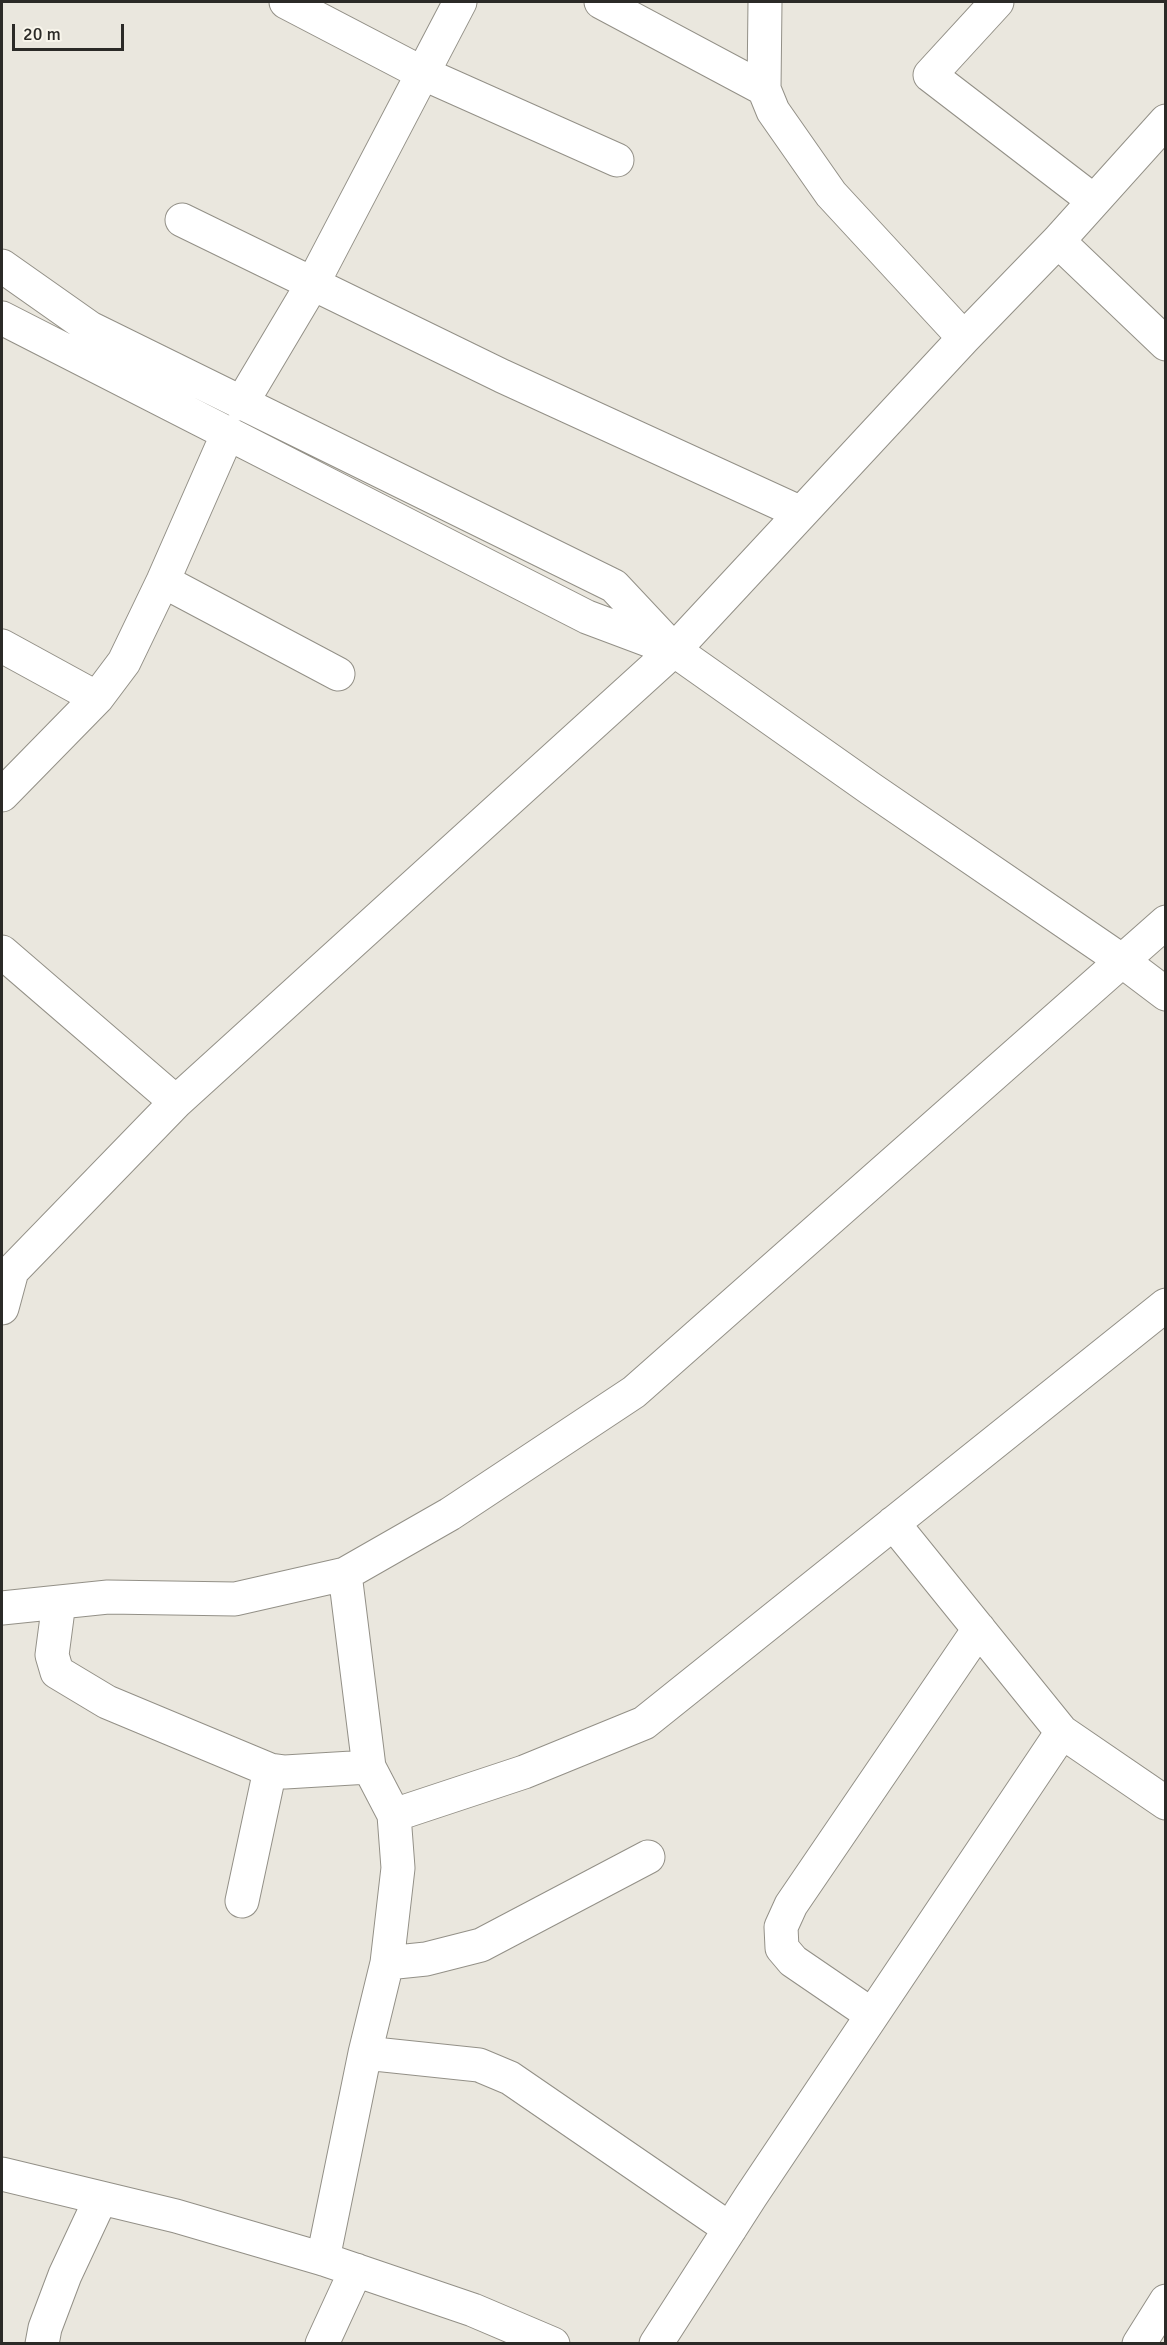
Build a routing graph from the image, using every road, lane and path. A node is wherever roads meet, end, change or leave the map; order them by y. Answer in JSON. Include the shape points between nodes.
{"nodes":[{"id":1,"x":286,"y":2,"type":"edge"},
{"id":2,"x":460,"y":2,"type":"edge"},
{"id":3,"x":601,"y":2,"type":"edge"},
{"id":4,"x":765,"y":2,"type":"edge"},
{"id":5,"x":997,"y":2,"type":"edge"},
{"id":6,"x":422,"y":73,"type":"junction"},
{"id":7,"x":764,"y":89,"type":"junction"},
{"id":8,"x":1166,"y":121,"type":"edge"},
{"id":9,"x":617,"y":160,"type":"dead end"},
{"id":10,"x":1094,"y":201,"type":"junction"},
{"id":11,"x":182,"y":220,"type":"dead end"},
{"id":12,"x":1058,"y":242,"type":"junction"},
{"id":13,"x":2,"y":266,"type":"edge"},
{"id":14,"x":313,"y":283,"type":"junction"},
{"id":15,"x":2,"y":318,"type":"edge"},
{"id":16,"x":964,"y":338,"type":"junction"},
{"id":17,"x":1166,"y":344,"type":"edge"},
{"id":18,"x":241,"y":404,"type":"junction"},
{"id":19,"x":228,"y":434,"type":"junction"},
{"id":20,"x":801,"y":513,"type":"junction"},
{"id":21,"x":163,"y":581,"type":"junction"},
{"id":22,"x":2,"y":646,"type":"edge"},
{"id":23,"x":674,"y":650,"type":"junction"},
{"id":24,"x":338,"y":674,"type":"dead end"},
{"id":25,"x":97,"y":698,"type":"junction"},
{"id":26,"x":2,"y":795,"type":"edge"},
{"id":27,"x":1166,"y":922,"type":"edge"},
{"id":28,"x":2,"y":952,"type":"edge"},
{"id":29,"x":1121,"y":960,"type":"junction"},
{"id":30,"x":1166,"y":994,"type":"edge"},
{"id":31,"x":176,"y":1102,"type":"junction"},
{"id":32,"x":7,"y":1266,"type":"edge"},
{"id":33,"x":1166,"y":1305,"type":"edge"},
{"id":34,"x":2,"y":1308,"type":"edge"},
{"id":35,"x":893,"y":1523,"type":"junction"},
{"id":36,"x":345,"y":1574,"type":"junction"},
{"id":37,"x":59,"y":1602,"type":"junction"},
{"id":38,"x":2,"y":1608,"type":"edge"},
{"id":39,"x":979,"y":1629,"type":"junction"},
{"id":40,"x":1062,"y":1732,"type":"junction"},
{"id":41,"x":369,"y":1767,"type":"junction"},
{"id":42,"x":270,"y":1770,"type":"junction"},
{"id":43,"x":1166,"y":1803,"type":"edge"},
{"id":44,"x":394,"y":1815,"type":"junction"},
{"id":45,"x":648,"y":1857,"type":"dead end"},
{"id":46,"x":242,"y":1901,"type":"dead end"},
{"id":47,"x":387,"y":1963,"type":"junction"},
{"id":48,"x":872,"y":2015,"type":"junction"},
{"id":49,"x":365,"y":2053,"type":"junction"},
{"id":50,"x":2,"y":2174,"type":"edge"},
{"id":51,"x":101,"y":2198,"type":"junction"},
{"id":52,"x":730,"y":2229,"type":"junction"},
{"id":53,"x":323,"y":2259,"type":"junction"},
{"id":54,"x":356,"y":2270,"type":"junction"},
{"id":55,"x":1166,"y":2301,"type":"edge"},
{"id":56,"x":42,"y":2343,"type":"edge"},
{"id":57,"x":322,"y":2343,"type":"edge"},
{"id":58,"x":553,"y":2343,"type":"edge"},
{"id":59,"x":656,"y":2343,"type":"edge"},
{"id":60,"x":1139,"y":2343,"type":"edge"}],
"edges":[{"from":1,"to":6,"type":"street"},
{"from":2,"to":6,"type":"street"},
{"from":3,"to":7,"type":"street"},
{"from":4,"to":7,"type":"street"},
{"from":5,"to":10,"type":"street","via":[[930,75]]},
{"from":6,"to":9,"type":"street"},
{"from":6,"to":14,"type":"street"},
{"from":7,"to":16,"type":"street","via":[[774,111],[831,194]]},
{"from":8,"to":10,"type":"street"},
{"from":10,"to":12,"type":"street"},
{"from":11,"to":14,"type":"street"},
{"from":12,"to":16,"type":"street"},
{"from":12,"to":17,"type":"street"},
{"from":13,"to":18,"type":"street","via":[[90,328]]},
{"from":14,"to":18,"type":"street"},
{"from":14,"to":20,"type":"street","via":[[502,376]]},
{"from":15,"to":19,"type":"street"},
{"from":16,"to":20,"type":"street"},
{"from":18,"to":23,"type":"street","via":[[614,586]]},
{"from":19,"to":21,"type":"street"},
{"from":19,"to":23,"type":"street","via":[[586,617]]},
{"from":20,"to":23,"type":"street"},
{"from":21,"to":24,"type":"street"},
{"from":21,"to":25,"type":"street","via":[[124,662]]},
{"from":22,"to":25,"type":"street"},
{"from":23,"to":29,"type":"street"},
{"from":23,"to":31,"type":"street"},
{"from":25,"to":26,"type":"street"},
{"from":27,"to":29,"type":"street"},
{"from":28,"to":31,"type":"street"},
{"from":29,"to":30,"type":"street"},
{"from":29,"to":36,"type":"street","via":[[634,1392],[450,1514]]},
{"from":31,"to":32,"type":"street"},
{"from":32,"to":34,"type":"street"},
{"from":33,"to":35,"type":"street"},
{"from":35,"to":39,"type":"street"},
{"from":35,"to":44,"type":"street","via":[[644,1723],[524,1772]]},
{"from":36,"to":37,"type":"street","via":[[235,1599],[108,1597]]},
{"from":36,"to":41,"type":"street"},
{"from":37,"to":38,"type":"street"},
{"from":37,"to":42,"type":"street","via":[[52,1655],[57,1671],[107,1702]]},
{"from":39,"to":40,"type":"street"},
{"from":39,"to":48,"type":"street","via":[[790,1905],[781,1927],[782,1948],[793,1960]]},
{"from":40,"to":43,"type":"street"},
{"from":40,"to":48,"type":"street"},
{"from":41,"to":42,"type":"street"},
{"from":41,"to":44,"type":"street"},
{"from":42,"to":46,"type":"street"},
{"from":44,"to":47,"type":"street","via":[[398,1868]]},
{"from":45,"to":47,"type":"street","via":[[481,1945],[426,1959]]},
{"from":47,"to":49,"type":"street"},
{"from":48,"to":52,"type":"street"},
{"from":49,"to":52,"type":"street","via":[[479,2065],[510,2078]]},
{"from":49,"to":53,"type":"street"},
{"from":50,"to":51,"type":"street"},
{"from":51,"to":53,"type":"street"},
{"from":51,"to":56,"type":"street","via":[[65,2275]]},
{"from":52,"to":59,"type":"street"},
{"from":53,"to":54,"type":"street"},
{"from":54,"to":57,"type":"street"},
{"from":54,"to":58,"type":"street","via":[[473,2310]]},
{"from":55,"to":60,"type":"street"}]}
